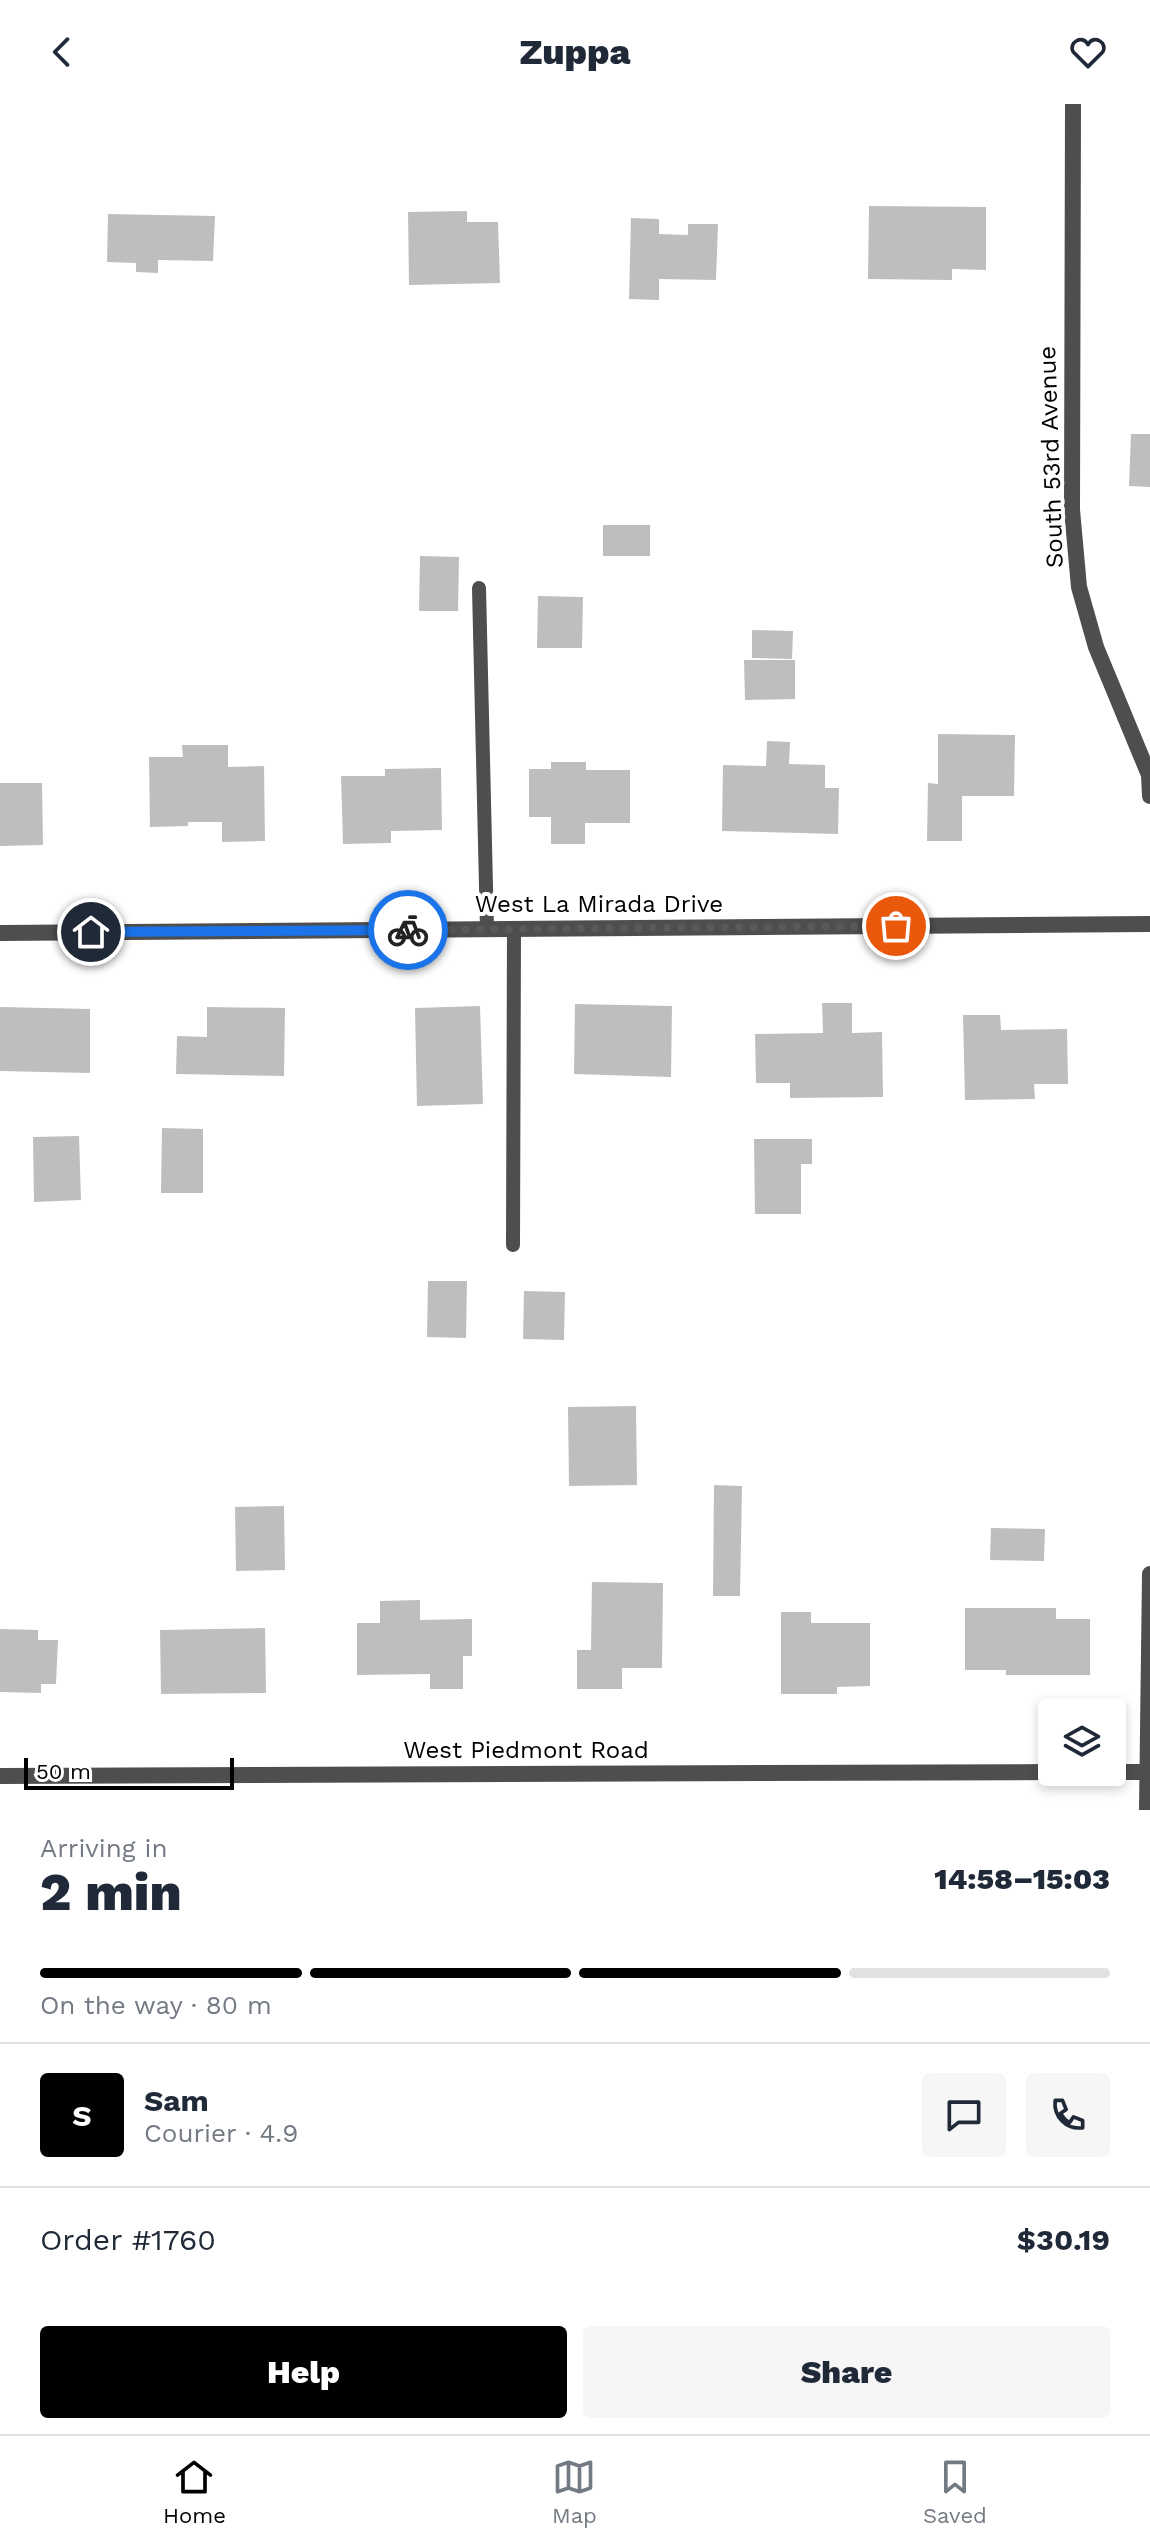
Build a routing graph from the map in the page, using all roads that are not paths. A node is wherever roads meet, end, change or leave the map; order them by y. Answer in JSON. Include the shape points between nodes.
{"nodes":[{"id":1,"x":1073,"y":104,"type":"edge"},
{"id":2,"x":479,"y":588,"type":"dead end"},
{"id":3,"x":1150,"y":796,"type":"edge"},
{"id":4,"x":1150,"y":924,"type":"edge"},
{"id":5,"x":487,"y":929,"type":"junction"},
{"id":6,"x":514,"y":929,"type":"junction"},
{"id":7,"x":0,"y":933,"type":"edge"},
{"id":8,"x":513,"y":1245,"type":"dead end"},
{"id":9,"x":1150,"y":1574,"type":"edge"},
{"id":10,"x":1038,"y":1772,"type":"edge"},
{"id":11,"x":1126,"y":1772,"type":"edge"},
{"id":12,"x":1149,"y":1772,"type":"edge"},
{"id":13,"x":0,"y":1776,"type":"edge"},
{"id":14,"x":1147,"y":1810,"type":"edge"}],
"edges":[{"from":1,"to":3,"type":"street","name":"South 53rd Avenue","via":[[1072,510],[1079,587],[1096,647],[1149,775]]},
{"from":2,"to":5,"type":"lane"},
{"from":4,"to":6,"type":"street","name":"West La Mirada Drive"},
{"from":5,"to":6,"type":"street","name":"West La Mirada Drive"},
{"from":5,"to":7,"type":"street","name":"West La Mirada Drive"},
{"from":6,"to":8,"type":"lane"},
{"from":9,"to":12,"type":"street"},
{"from":10,"to":13,"type":"street","name":"West Piedmont Road"},
{"from":11,"to":12,"type":"street"},
{"from":12,"to":14,"type":"street"}]}
